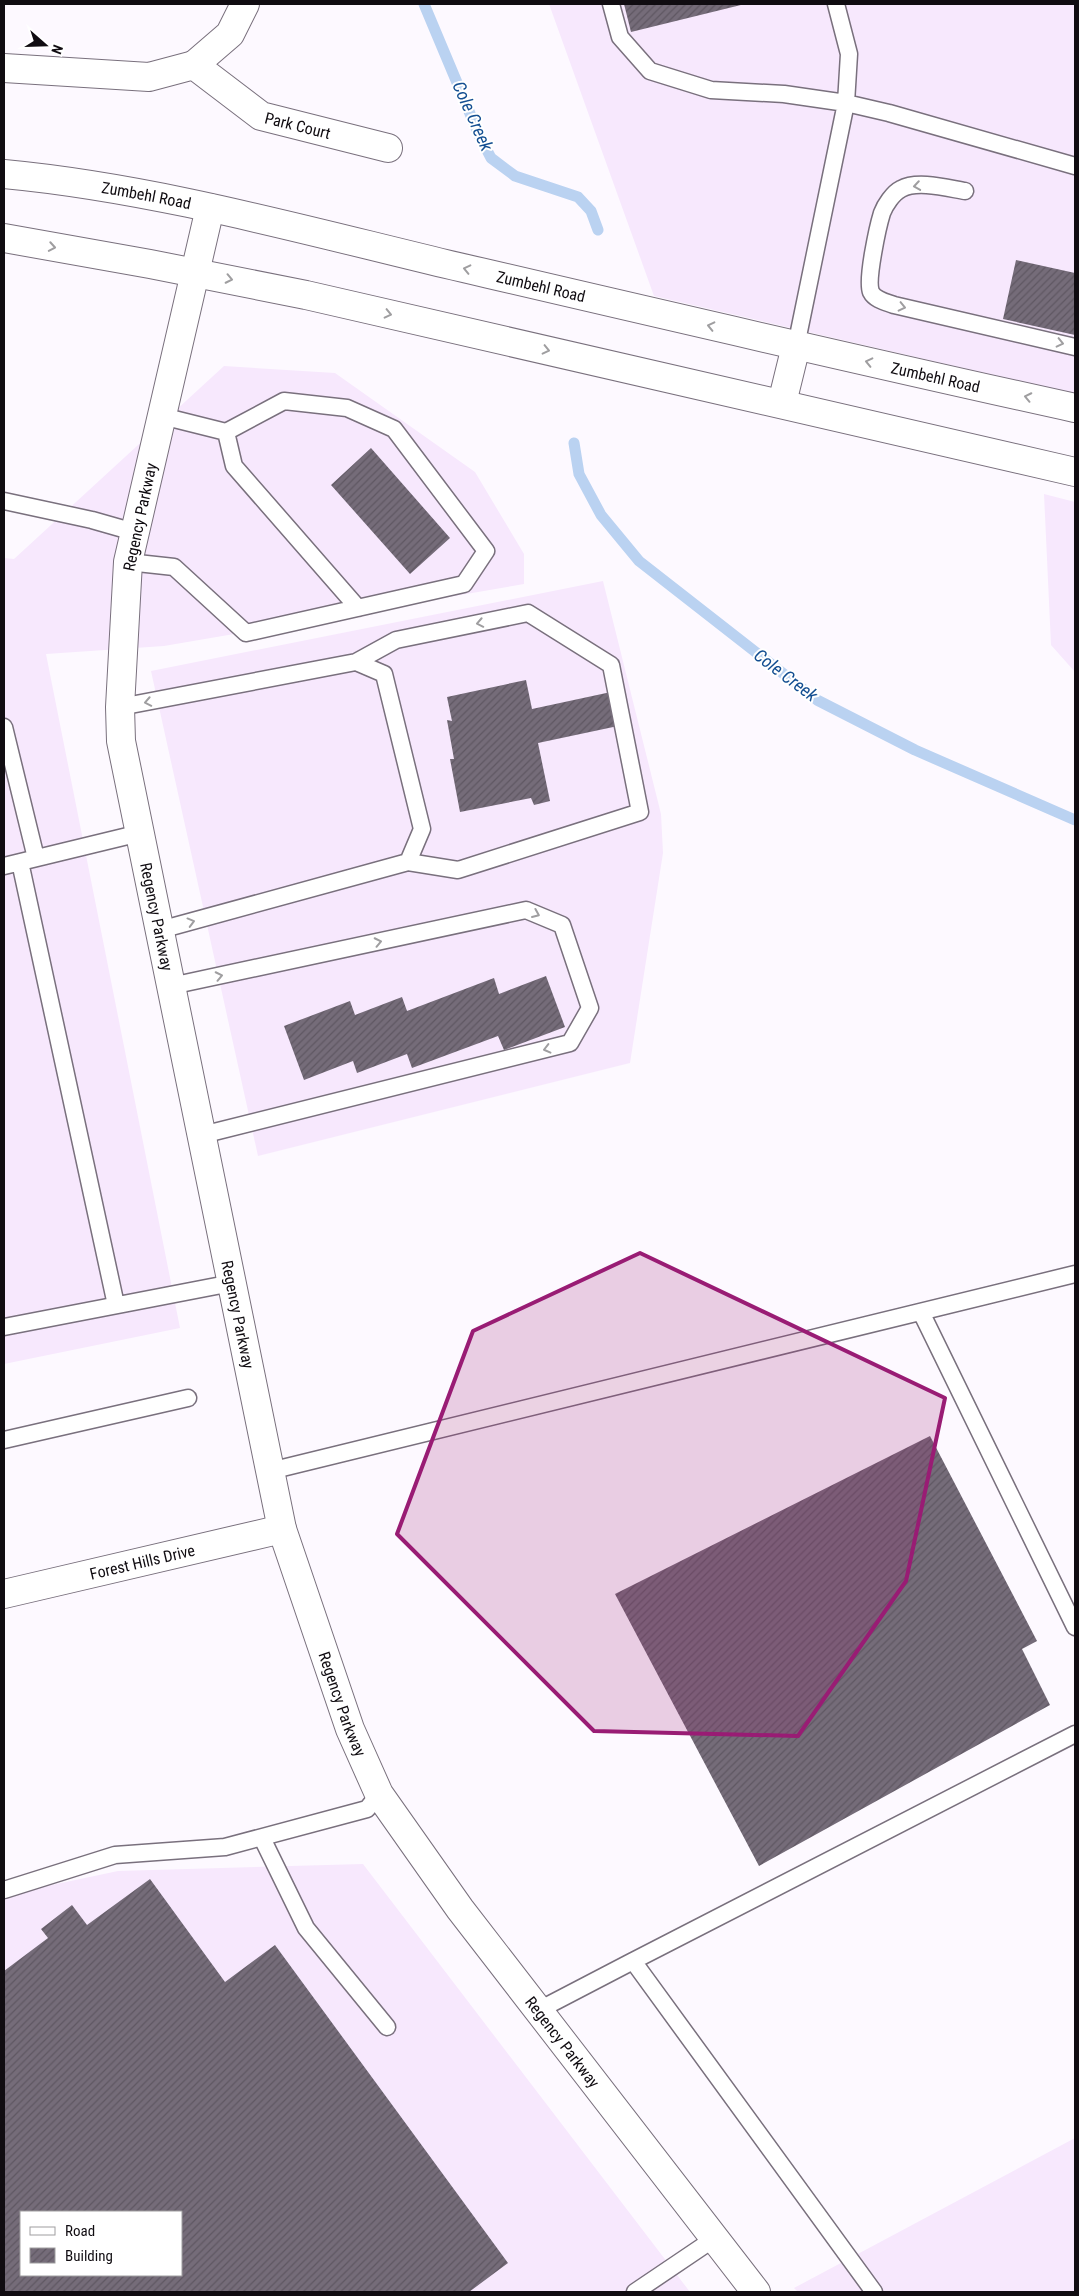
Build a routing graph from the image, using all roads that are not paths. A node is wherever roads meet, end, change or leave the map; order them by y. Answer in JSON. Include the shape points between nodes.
{"nodes":[{"id":1,"x":245,"y":4,"type":"edge"},
{"id":2,"x":611,"y":4,"type":"edge"},
{"id":3,"x":836,"y":4,"type":"edge"},
{"id":4,"x":194,"y":65,"type":"junction"},
{"id":5,"x":4,"y":68,"type":"edge"},
{"id":6,"x":846,"y":103,"type":"junction"},
{"id":7,"x":388,"y":148,"type":"dead end"},
{"id":8,"x":1075,"y":166,"type":"edge"},
{"id":9,"x":4,"y":174,"type":"edge"},
{"id":10,"x":965,"y":191,"type":"dead end"},
{"id":11,"x":210,"y":208,"type":"junction"},
{"id":12,"x":4,"y":238,"type":"edge"},
{"id":13,"x":196,"y":272,"type":"junction"},
{"id":14,"x":796,"y":346,"type":"junction"},
{"id":15,"x":1075,"y":347,"type":"edge"},
{"id":16,"x":782,"y":403,"type":"junction"},
{"id":17,"x":1075,"y":408,"type":"edge"},
{"id":18,"x":162,"y":416,"type":"junction"},
{"id":19,"x":226,"y":432,"type":"junction"},
{"id":20,"x":1075,"y":472,"type":"edge"},
{"id":21,"x":4,"y":501,"type":"edge"},
{"id":22,"x":134,"y":532,"type":"junction"},
{"id":23,"x":128,"y":562,"type":"junction"},
{"id":24,"x":358,"y":608,"type":"junction"},
{"id":25,"x":356,"y":662,"type":"junction"},
{"id":26,"x":120,"y":707,"type":"junction"},
{"id":27,"x":4,"y":726,"type":"edge"},
{"id":28,"x":140,"y":833,"type":"junction"},
{"id":29,"x":36,"y":858,"type":"junction"},
{"id":30,"x":408,"y":862,"type":"junction"},
{"id":31,"x":12,"y":864,"type":"edge"},
{"id":32,"x":160,"y":930,"type":"junction"},
{"id":33,"x":171,"y":986,"type":"junction"},
{"id":34,"x":202,"y":1135,"type":"junction"},
{"id":35,"x":1075,"y":1274,"type":"edge"},
{"id":36,"x":232,"y":1283,"type":"junction"},
{"id":37,"x":116,"y":1305,"type":"junction"},
{"id":38,"x":921,"y":1312,"type":"junction"},
{"id":39,"x":4,"y":1327,"type":"edge"},
{"id":40,"x":188,"y":1398,"type":"dead end"},
{"id":41,"x":4,"y":1440,"type":"edge"},
{"id":42,"x":270,"y":1472,"type":"junction"},
{"id":43,"x":282,"y":1529,"type":"junction"},
{"id":44,"x":4,"y":1594,"type":"edge"},
{"id":45,"x":1075,"y":1627,"type":"edge"},
{"id":46,"x":1075,"y":1734,"type":"edge"},
{"id":47,"x":379,"y":1794,"type":"junction"},
{"id":48,"x":262,"y":1838,"type":"junction"},
{"id":49,"x":4,"y":1890,"type":"edge"},
{"id":50,"x":633,"y":1961,"type":"junction"},
{"id":51,"x":537,"y":2011,"type":"junction"},
{"id":52,"x":387,"y":2027,"type":"dead end"},
{"id":53,"x":716,"y":2238,"type":"junction"},
{"id":54,"x":635,"y":2292,"type":"edge"},
{"id":55,"x":756,"y":2292,"type":"edge"},
{"id":56,"x":874,"y":2292,"type":"edge"}],
"edges":[{"from":1,"to":4,"type":"street","via":[[230,34]]},
{"from":2,"to":6,"type":"lane","via":[[620,37],[650,71],[711,90],[784,94]]},
{"from":3,"to":6,"type":"lane","via":[[848,54]]},
{"from":4,"to":5,"type":"street","via":[[149,77]]},
{"from":4,"to":7,"type":"street","name":"Park Court","via":[[261,116]]},
{"from":6,"to":8,"type":"lane"},
{"from":6,"to":14,"type":"lane"},
{"from":9,"to":11,"type":"street","name":"Zumbehl Road","via":[[61,179]]},
{"from":10,"to":15,"type":"lane","one_way":true,"via":[[926,184],[901,188],[891,198],[882,212],[869,276],[871,292],[880,300],[894,305]]},
{"from":11,"to":13,"type":"street","name":"Regency Parkway"},
{"from":14,"to":11,"type":"street","name":"Zumbehl Road","one_way":true},
{"from":12,"to":13,"type":"street","one_way":true},
{"from":13,"to":16,"type":"street","one_way":true},
{"from":13,"to":18,"type":"street","name":"Regency Parkway"},
{"from":14,"to":16,"type":"street"},
{"from":17,"to":14,"type":"street","name":"Zumbehl Road","one_way":true},
{"from":16,"to":20,"type":"street"},
{"from":18,"to":19,"type":"lane"},
{"from":18,"to":22,"type":"street","name":"Regency Parkway"},
{"from":19,"to":24,"type":"lane","via":[[234,466]]},
{"from":19,"to":24,"type":"lane","via":[[284,401],[347,408],[394,429],[486,551],[464,584]]},
{"from":21,"to":22,"type":"lane"},
{"from":22,"to":23,"type":"street","name":"Regency Parkway"},
{"from":23,"to":24,"type":"lane","via":[[174,567],[246,633]]},
{"from":23,"to":26,"type":"street","name":"Regency Parkway"},
{"from":25,"to":26,"type":"lane","one_way":true},
{"from":25,"to":30,"type":"lane","via":[[384,674],[422,829]]},
{"from":30,"to":25,"type":"lane","one_way":true,"via":[[458,870],[640,812],[611,666],[528,613],[396,640]]},
{"from":26,"to":28,"type":"street","name":"Regency Parkway","via":[[121,741]]},
{"from":27,"to":29,"type":"lane"},
{"from":28,"to":29,"type":"lane"},
{"from":28,"to":32,"type":"street","name":"Regency Parkway"},
{"from":29,"to":31,"type":"lane"},
{"from":32,"to":30,"type":"lane","one_way":true},
{"from":31,"to":37,"type":"lane"},
{"from":32,"to":33,"type":"street","name":"Regency Parkway"},
{"from":33,"to":34,"type":"street","name":"Regency Parkway"},
{"from":33,"to":34,"type":"lane","one_way":true,"via":[[526,910],[562,925],[590,1008],[570,1043]]},
{"from":34,"to":36,"type":"street","name":"Regency Parkway"},
{"from":35,"to":38,"type":"lane"},
{"from":36,"to":37,"type":"lane"},
{"from":36,"to":42,"type":"street","name":"Regency Parkway"},
{"from":37,"to":39,"type":"lane"},
{"from":38,"to":42,"type":"lane"},
{"from":38,"to":45,"type":"lane"},
{"from":40,"to":41,"type":"lane"},
{"from":42,"to":43,"type":"street","name":"Regency Parkway"},
{"from":43,"to":44,"type":"street","name":"Forest Hills Drive"},
{"from":43,"to":47,"type":"street","name":"Regency Parkway","via":[[350,1729]]},
{"from":46,"to":50,"type":"lane"},
{"from":47,"to":48,"type":"lane","via":[[367,1809]]},
{"from":47,"to":51,"type":"street","name":"Regency Parkway"},
{"from":48,"to":49,"type":"lane","via":[[226,1847],[115,1855]]},
{"from":48,"to":52,"type":"lane","via":[[306,1928]]},
{"from":50,"to":51,"type":"lane"},
{"from":50,"to":56,"type":"lane"},
{"from":51,"to":53,"type":"street","name":"Regency Parkway"},
{"from":53,"to":54,"type":"lane"},
{"from":53,"to":55,"type":"street","name":"Regency Parkway"}]}
